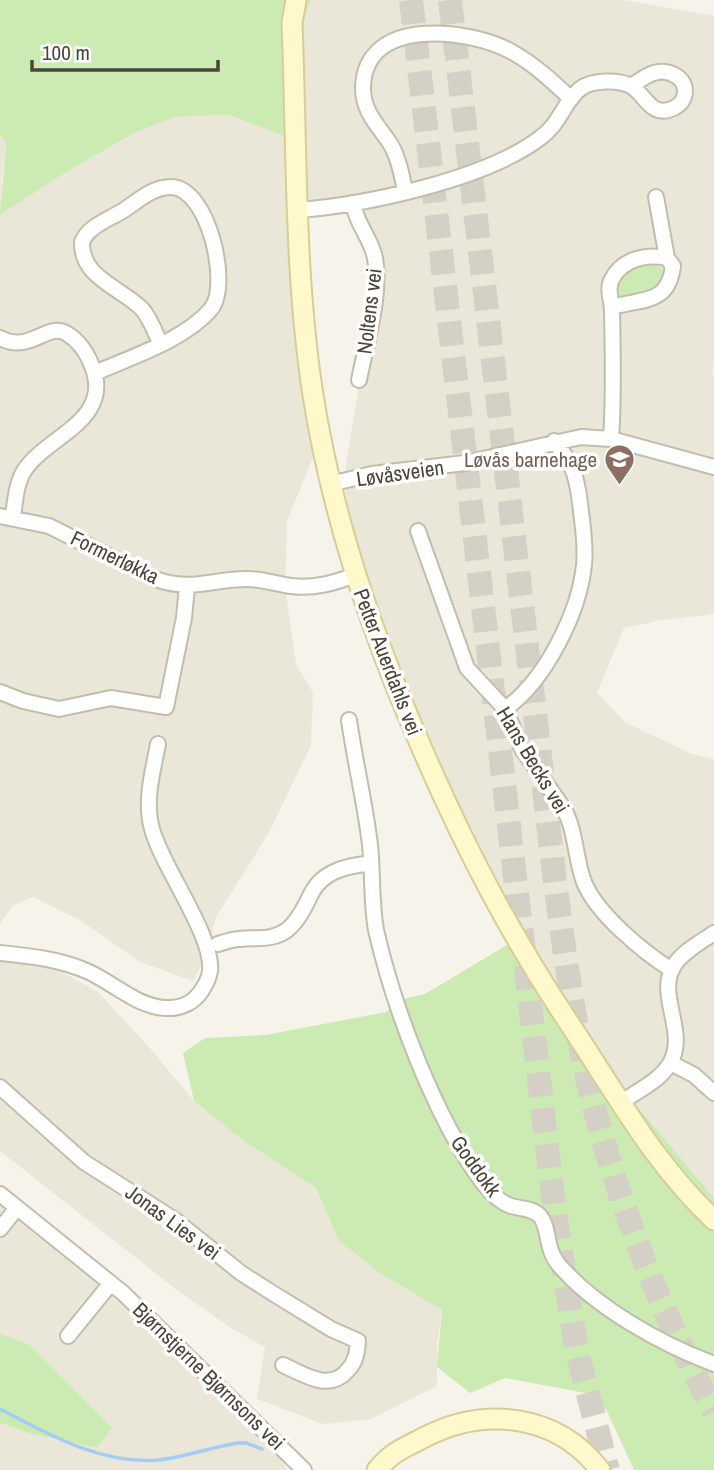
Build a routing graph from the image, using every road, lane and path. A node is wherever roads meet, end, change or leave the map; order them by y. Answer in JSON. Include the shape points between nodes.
{"nodes":[{"id":1,"x":285,"y":0,"type":"edge"},
{"id":2,"x":296,"y":0,"type":"edge"},
{"id":3,"x":292,"y":23,"type":"junction"},
{"id":4,"x":631,"y":86,"type":"dead end"},
{"id":5,"x":571,"y":99,"type":"junction"},
{"id":6,"x":405,"y":191,"type":"junction"},
{"id":7,"x":656,"y":197,"type":"dead end"},
{"id":8,"x":353,"y":203,"type":"junction"},
{"id":9,"x":298,"y":210,"type":"junction"},
{"id":10,"x":667,"y":258,"type":"junction"},
{"id":11,"x":612,"y":307,"type":"junction"},
{"id":12,"x":0,"y":338,"type":"edge"},
{"id":13,"x":160,"y":343,"type":"junction"},
{"id":14,"x":95,"y":373,"type":"junction"},
{"id":15,"x":359,"y":380,"type":"dead end"},
{"id":16,"x":611,"y":439,"type":"junction"},
{"id":17,"x":554,"y":441,"type":"junction"},
{"id":18,"x":714,"y":467,"type":"edge"},
{"id":19,"x":330,"y":484,"type":"junction"},
{"id":20,"x":7,"y":517,"type":"edge"},
{"id":21,"x":418,"y":531,"type":"dead end"},
{"id":22,"x":355,"y":575,"type":"junction"},
{"id":23,"x":187,"y":586,"type":"junction"},
{"id":24,"x":0,"y":692,"type":"edge"},
{"id":25,"x":505,"y":709,"type":"junction"},
{"id":26,"x":349,"y":720,"type":"dead end"},
{"id":27,"x":158,"y":744,"type":"dead end"},
{"id":28,"x":371,"y":863,"type":"junction"},
{"id":29,"x":714,"y":933,"type":"edge"},
{"id":30,"x":218,"y":944,"type":"dead end"},
{"id":31,"x":0,"y":953,"type":"edge"},
{"id":32,"x":672,"y":970,"type":"junction"},
{"id":33,"x":671,"y":1063,"type":"junction"},
{"id":34,"x":0,"y":1087,"type":"edge"},
{"id":35,"x":714,"y":1093,"type":"edge"},
{"id":36,"x":622,"y":1102,"type":"junction"},
{"id":37,"x":0,"y":1194,"type":"edge"},
{"id":38,"x":17,"y":1208,"type":"junction"},
{"id":39,"x":714,"y":1220,"type":"edge"},
{"id":40,"x":0,"y":1229,"type":"edge"},
{"id":41,"x":111,"y":1283,"type":"junction"},
{"id":42,"x":68,"y":1336,"type":"dead end"},
{"id":43,"x":714,"y":1364,"type":"edge"},
{"id":44,"x":282,"y":1365,"type":"dead end"},
{"id":45,"x":424,"y":1438,"type":"junction"},
{"id":46,"x":304,"y":1470,"type":"edge"},
{"id":47,"x":377,"y":1470,"type":"edge"},
{"id":48,"x":394,"y":1470,"type":"edge"},
{"id":49,"x":600,"y":1470,"type":"edge"}],
"edges":[{"from":1,"to":3,"type":"street","name":"Petter Auerdahls vei"},
{"from":2,"to":3,"type":"street","name":"Petter Auerdahls vei"},
{"from":3,"to":9,"type":"street","name":"Petter Auerdahls vei"},
{"from":4,"to":5,"type":"street","via":[[590,83]]},
{"from":5,"to":6,"type":"street","via":[[553,127],[528,146],[471,171]]},
{"from":5,"to":6,"type":"street","via":[[514,52],[484,41],[420,34],[383,46],[365,71],[364,101],[398,160]]},
{"from":6,"to":8,"type":"street"},
{"from":7,"to":10,"type":"street"},
{"from":8,"to":9,"type":"street"},
{"from":8,"to":15,"type":"street","name":"Noltens vei","via":[[376,268]]},
{"from":9,"to":19,"type":"street","name":"Petter Auerdahls vei","via":[[310,373]]},
{"from":10,"to":11,"type":"street","via":[[673,266],[671,276],[659,296]]},
{"from":10,"to":11,"type":"street","via":[[643,256],[628,262],[609,286]]},
{"from":11,"to":16,"type":"street"},
{"from":12,"to":14,"type":"street","via":[[25,343],[61,331],[85,352]]},
{"from":13,"to":13,"type":"street","via":[[199,321],[219,291],[209,229],[192,197],[178,188],[148,194],[92,229],[82,242],[89,269],[144,311]]},
{"from":13,"to":14,"type":"street"},
{"from":14,"to":20,"type":"street","via":[[88,412],[25,469]]},
{"from":16,"to":17,"type":"street","name":"Løvåsveien","via":[[590,436]]},
{"from":16,"to":18,"type":"street","name":"Løvåsveien"},
{"from":17,"to":19,"type":"street","name":"Løvåsveien","via":[[465,463]]},
{"from":17,"to":25,"type":"street","via":[[572,466],[579,493],[585,552],[581,581],[544,670]]},
{"from":19,"to":22,"type":"street","name":"Petter Auerdahls vei"},
{"from":20,"to":23,"type":"street","name":"Formerløkka","via":[[49,526],[155,579]]},
{"from":21,"to":25,"type":"street","name":"Hans Becks vei","via":[[467,668]]},
{"from":22,"to":23,"type":"street","name":"Formerløkka","via":[[307,587],[244,579]]},
{"from":22,"to":36,"type":"street","name":"Petter Auerdahls vei","via":[[397,693],[479,874]]},
{"from":23,"to":24,"type":"street","via":[[166,706],[111,698],[59,709]]},
{"from":25,"to":32,"type":"street","name":"Hans Becks vei","via":[[522,749],[568,817],[588,891],[629,938]]},
{"from":26,"to":28,"type":"street","name":"Goddokk"},
{"from":27,"to":31,"type":"street","via":[[151,780],[151,825],[208,948],[211,970],[197,998],[184,1006],[165,1008],[61,962]]},
{"from":28,"to":30,"type":"street","via":[[340,869],[320,881],[286,930],[265,938]]},
{"from":28,"to":43,"type":"street","name":"Goddokk","via":[[376,930],[399,1007],[440,1109],[483,1182],[505,1203],[538,1214],[554,1258],[605,1308]]},
{"from":29,"to":32,"type":"street","via":[[680,958]]},
{"from":32,"to":33,"type":"street","via":[[668,987],[677,1035]]},
{"from":33,"to":35,"type":"street"},
{"from":33,"to":36,"type":"street"},
{"from":34,"to":44,"type":"street","name":"Jonas Lies vei","via":[[84,1162],[175,1220],[241,1273],[358,1341],[354,1364],[338,1380],[319,1380]]},
{"from":36,"to":39,"type":"street","name":"Petter Auerdahls vei","via":[[668,1169]]},
{"from":37,"to":38,"type":"street","name":"Bjørnstjerne Bjørnsons vei"},
{"from":38,"to":40,"type":"street"},
{"from":38,"to":41,"type":"street","name":"Bjørnstjerne Bjørnsons vei"},
{"from":41,"to":42,"type":"street"},
{"from":41,"to":46,"type":"street","name":"Bjørnstjerne Bjørnsons vei"},
{"from":45,"to":47,"type":"street","via":[[396,1450]]},
{"from":45,"to":48,"type":"street"},
{"from":45,"to":49,"type":"street","via":[[476,1419],[523,1421],[570,1442]]}]}
